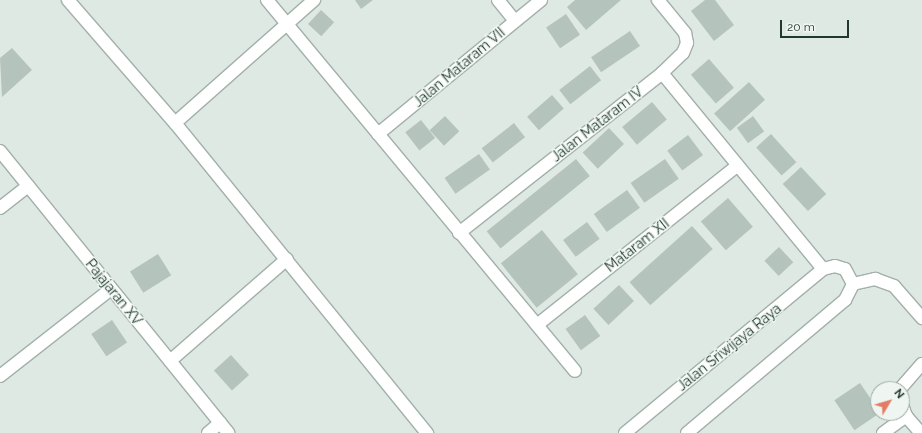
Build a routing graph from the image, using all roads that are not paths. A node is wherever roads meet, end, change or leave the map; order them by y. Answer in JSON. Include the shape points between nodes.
{"nodes":[{"id":1,"x":68,"y":0,"type":"edge"},
{"id":2,"x":267,"y":0,"type":"edge"},
{"id":3,"x":314,"y":0,"type":"edge"},
{"id":4,"x":498,"y":0,"type":"edge"},
{"id":5,"x":541,"y":0,"type":"edge"},
{"id":6,"x":658,"y":0,"type":"edge"},
{"id":7,"x":515,"y":21,"type":"junction"},
{"id":8,"x":287,"y":23,"type":"junction"},
{"id":9,"x":662,"y":73,"type":"junction"},
{"id":10,"x":176,"y":123,"type":"junction"},
{"id":11,"x":378,"y":134,"type":"junction"},
{"id":12,"x":0,"y":151,"type":"edge"},
{"id":13,"x":737,"y":166,"type":"junction"},
{"id":14,"x":28,"y":186,"type":"junction"},
{"id":15,"x":0,"y":208,"type":"edge"},
{"id":16,"x":459,"y":233,"type":"junction"},
{"id":17,"x":287,"y":259,"type":"junction"},
{"id":18,"x":829,"y":268,"type":"junction"},
{"id":19,"x":853,"y":284,"type":"junction"},
{"id":20,"x":111,"y":288,"type":"junction"},
{"id":21,"x":922,"y":318,"type":"edge"},
{"id":22,"x":537,"y":324,"type":"junction"},
{"id":23,"x":170,"y":361,"type":"junction"},
{"id":24,"x":922,"y":364,"type":"edge"},
{"id":25,"x":575,"y":371,"type":"dead end"},
{"id":26,"x":0,"y":376,"type":"edge"},
{"id":27,"x":907,"y":381,"type":"edge"},
{"id":28,"x":899,"y":421,"type":"edge"},
{"id":29,"x":910,"y":421,"type":"edge"},
{"id":30,"x":220,"y":423,"type":"junction"},
{"id":31,"x":208,"y":433,"type":"edge"},
{"id":32,"x":228,"y":433,"type":"edge"},
{"id":33,"x":427,"y":433,"type":"edge"},
{"id":34,"x":625,"y":433,"type":"edge"},
{"id":35,"x":687,"y":433,"type":"edge"},
{"id":36,"x":883,"y":433,"type":"edge"},
{"id":37,"x":921,"y":433,"type":"edge"}],
"edges":[{"from":1,"to":10,"type":"street"},
{"from":2,"to":8,"type":"street"},
{"from":3,"to":8,"type":"street"},
{"from":4,"to":7,"type":"street"},
{"from":5,"to":7,"type":"street","name":"Jalan Mataram VII"},
{"from":6,"to":9,"type":"street","name":"Jalan Mataram IV","via":[[685,33],[687,43],[683,53]]},
{"from":7,"to":11,"type":"street","name":"Jalan Mataram VII"},
{"from":8,"to":10,"type":"street"},
{"from":8,"to":11,"type":"street"},
{"from":9,"to":13,"type":"street"},
{"from":9,"to":16,"type":"street","name":"Jalan Mataram IV"},
{"from":10,"to":17,"type":"street"},
{"from":11,"to":16,"type":"street"},
{"from":12,"to":14,"type":"street","name":"Pajajaran XV"},
{"from":13,"to":18,"type":"street"},
{"from":13,"to":22,"type":"street","name":"Mataram XII"},
{"from":14,"to":15,"type":"street"},
{"from":14,"to":20,"type":"street","name":"Pajajaran XV"},
{"from":16,"to":22,"type":"street"},
{"from":17,"to":23,"type":"street"},
{"from":17,"to":33,"type":"street"},
{"from":18,"to":19,"type":"street","via":[[845,269]]},
{"from":18,"to":34,"type":"street","name":"Jalan Sriwijaya Raya"},
{"from":19,"to":21,"type":"street","via":[[875,279],[894,286]]},
{"from":19,"to":35,"type":"street","via":[[845,300]]},
{"from":20,"to":23,"type":"street","name":"Pajajaran XV"},
{"from":20,"to":26,"type":"street"},
{"from":22,"to":25,"type":"street"},
{"from":23,"to":30,"type":"street","name":"Pajajaran XV"},
{"from":24,"to":27,"type":"street"},
{"from":28,"to":36,"type":"street"},
{"from":29,"to":37,"type":"street"},
{"from":30,"to":31,"type":"street"},
{"from":30,"to":32,"type":"street","name":"Pajajaran XV"}]}
